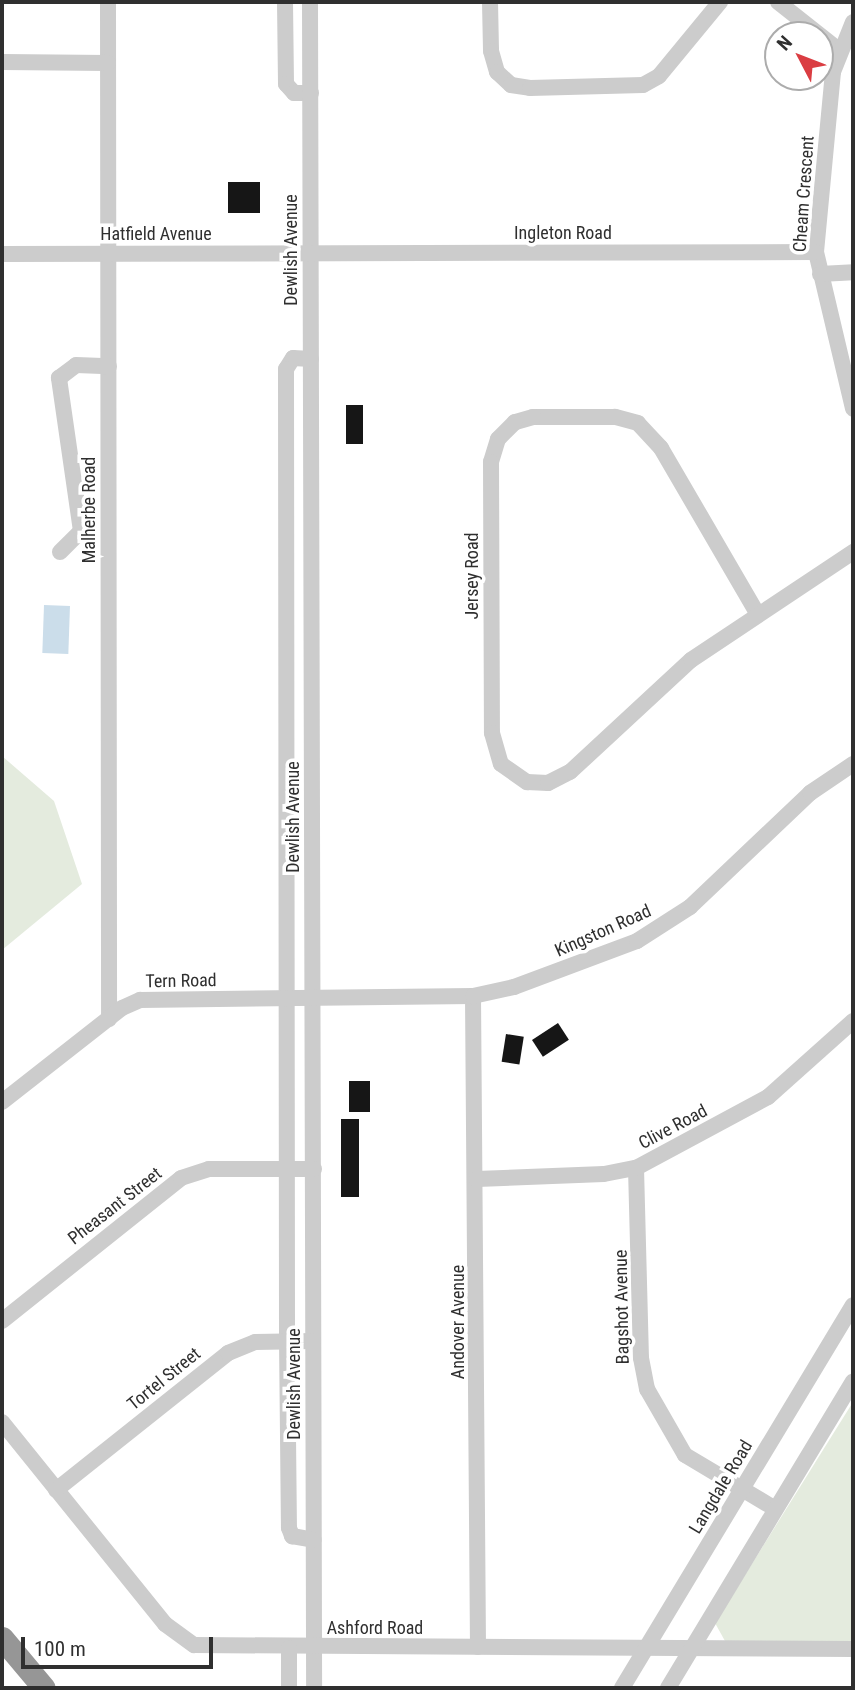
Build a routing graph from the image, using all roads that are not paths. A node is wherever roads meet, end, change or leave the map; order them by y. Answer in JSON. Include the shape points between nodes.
{"nodes":[{"id":1,"x":108,"y":2,"type":"edge"},
{"id":2,"x":285,"y":2,"type":"edge"},
{"id":3,"x":310,"y":2,"type":"edge"},
{"id":4,"x":491,"y":2,"type":"edge"},
{"id":5,"x":720,"y":2,"type":"edge"},
{"id":6,"x":778,"y":2,"type":"edge"},
{"id":7,"x":853,"y":22,"type":"edge"},
{"id":8,"x":840,"y":51,"type":"junction"},
{"id":9,"x":2,"y":62,"type":"edge"},
{"id":10,"x":108,"y":63,"type":"junction"},
{"id":11,"x":311,"y":93,"type":"junction"},
{"id":12,"x":816,"y":252,"type":"junction"},
{"id":13,"x":310,"y":253,"type":"junction"},
{"id":14,"x":2,"y":254,"type":"edge"},
{"id":15,"x":108,"y":254,"type":"junction"},
{"id":16,"x":853,"y":272,"type":"edge"},
{"id":17,"x":820,"y":274,"type":"junction"},
{"id":18,"x":303,"y":358,"type":"junction"},
{"id":19,"x":109,"y":366,"type":"junction"},
{"id":20,"x":853,"y":410,"type":"edge"},
{"id":21,"x":60,"y":552,"type":"dead end"},
{"id":22,"x":853,"y":552,"type":"edge"},
{"id":23,"x":757,"y":613,"type":"junction"},
{"id":24,"x":288,"y":659,"type":"junction"},
{"id":25,"x":311,"y":660,"type":"junction"},
{"id":26,"x":853,"y":764,"type":"edge"},
{"id":27,"x":288,"y":893,"type":"junction"},
{"id":28,"x":312,"y":894,"type":"junction"},
{"id":29,"x":474,"y":996,"type":"junction"},
{"id":30,"x":288,"y":1000,"type":"junction"},
{"id":31,"x":312,"y":1000,"type":"junction"},
{"id":32,"x":109,"y":1019,"type":"junction"},
{"id":33,"x":853,"y":1021,"type":"edge"},
{"id":34,"x":2,"y":1102,"type":"edge"},
{"id":35,"x":636,"y":1168,"type":"junction"},
{"id":36,"x":314,"y":1169,"type":"junction"},
{"id":37,"x":288,"y":1170,"type":"junction"},
{"id":38,"x":477,"y":1179,"type":"junction"},
{"id":39,"x":853,"y":1305,"type":"edge"},
{"id":40,"x":2,"y":1321,"type":"edge"},
{"id":41,"x":287,"y":1340,"type":"junction"},
{"id":42,"x":313,"y":1340,"type":"junction"},
{"id":43,"x":852,"y":1385,"type":"edge"},
{"id":44,"x":2,"y":1422,"type":"edge"},
{"id":45,"x":56,"y":1490,"type":"junction"},
{"id":46,"x":742,"y":1490,"type":"junction"},
{"id":47,"x":774,"y":1508,"type":"junction"},
{"id":48,"x":314,"y":1540,"type":"junction"},
{"id":49,"x":2,"y":1638,"type":"edge"},
{"id":50,"x":648,"y":1646,"type":"junction"},
{"id":51,"x":289,"y":1647,"type":"junction"},
{"id":52,"x":314,"y":1647,"type":"junction"},
{"id":53,"x":478,"y":1647,"type":"junction"},
{"id":54,"x":693,"y":1647,"type":"junction"},
{"id":55,"x":853,"y":1649,"type":"edge"},
{"id":56,"x":44,"y":1688,"type":"edge"},
{"id":57,"x":289,"y":1688,"type":"edge"},
{"id":58,"x":314,"y":1688,"type":"edge"},
{"id":59,"x":622,"y":1688,"type":"edge"},
{"id":60,"x":668,"y":1688,"type":"edge"}],
"edges":[{"from":1,"to":10,"type":"street","name":"Malherbe Road"},
{"from":2,"to":11,"type":"street","via":[[286,84],[294,93]]},
{"from":3,"to":11,"type":"street","name":"Dewlish Avenue"},
{"from":4,"to":5,"type":"street","via":[[493,63],[511,85],[530,88],[643,86],[659,76]]},
{"from":6,"to":8,"type":"street"},
{"from":7,"to":8,"type":"street","name":"Cheam Crescent"},
{"from":8,"to":12,"type":"street","name":"Cheam Crescent","via":[[832,82]]},
{"from":9,"to":10,"type":"street"},
{"from":10,"to":15,"type":"street","name":"Malherbe Road"},
{"from":11,"to":13,"type":"street","name":"Dewlish Avenue"},
{"from":12,"to":13,"type":"street","name":"Ingleton Road"},
{"from":12,"to":17,"type":"street","name":"Cheam Crescent"},
{"from":13,"to":15,"type":"street","name":"Hatfield Avenue"},
{"from":13,"to":18,"type":"street","name":"Dewlish Avenue"},
{"from":14,"to":15,"type":"street","name":"Hatfield Avenue"},
{"from":15,"to":19,"type":"street","name":"Malherbe Road"},
{"from":16,"to":17,"type":"street"},
{"from":17,"to":20,"type":"street","name":"Cheam Crescent"},
{"from":18,"to":24,"type":"street","name":"Dewlish Avenue","via":[[286,369]]},
{"from":18,"to":25,"type":"street","name":"Dewlish Avenue"},
{"from":19,"to":21,"type":"street","via":[[76,365],[59,378],[80,531]]},
{"from":19,"to":32,"type":"street","name":"Malherbe Road"},
{"from":22,"to":23,"type":"street","name":"Jersey Road"},
{"from":23,"to":23,"type":"street","name":"Jersey Road","via":[[691,660],[570,772],[548,782],[519,779],[496,754],[492,733],[491,462],[498,439],[515,422],[533,417],[615,417],[638,424],[662,448]]},
{"from":24,"to":25,"type":"street"},
{"from":24,"to":27,"type":"street","name":"Dewlish Avenue"},
{"from":25,"to":28,"type":"street","name":"Dewlish Avenue"},
{"from":26,"to":29,"type":"street","name":"Kingston Road","via":[[810,793],[690,906],[657,930],[538,979]]},
{"from":27,"to":28,"type":"street"},
{"from":27,"to":30,"type":"street","name":"Dewlish Avenue"},
{"from":28,"to":31,"type":"street","name":"Dewlish Avenue"},
{"from":29,"to":31,"type":"street","name":"Kingston Road"},
{"from":29,"to":38,"type":"street","name":"Andover Avenue"},
{"from":30,"to":31,"type":"street","name":"Tern Road"},
{"from":30,"to":32,"type":"street","name":"Tern Road","via":[[141,1000]]},
{"from":30,"to":37,"type":"street","name":"Dewlish Avenue"},
{"from":31,"to":36,"type":"street","name":"Dewlish Avenue"},
{"from":32,"to":34,"type":"street","name":"Tern Road"},
{"from":33,"to":35,"type":"street","name":"Clive Road","via":[[768,1097]]},
{"from":35,"to":38,"type":"street","name":"Clive Road","via":[[604,1174]]},
{"from":35,"to":46,"type":"street","name":"Bagshot Avenue","via":[[641,1358],[647,1389],[677,1448]]},
{"from":36,"to":37,"type":"street","name":"Pheasant Street"},
{"from":36,"to":42,"type":"street","name":"Dewlish Avenue"},
{"from":37,"to":40,"type":"street","name":"Pheasant Street","via":[[209,1169],[181,1178]]},
{"from":37,"to":41,"type":"street","name":"Dewlish Avenue"},
{"from":38,"to":53,"type":"street","name":"Andover Avenue"},
{"from":39,"to":46,"type":"street","name":"Langdale Road"},
{"from":41,"to":42,"type":"street","name":"Tortel Street"},
{"from":41,"to":45,"type":"street","name":"Tortel Street","via":[[255,1342],[229,1353]]},
{"from":41,"to":48,"type":"street","name":"Dewlish Avenue","via":[[290,1532]]},
{"from":42,"to":48,"type":"street","name":"Dewlish Avenue"},
{"from":43,"to":47,"type":"street"},
{"from":44,"to":45,"type":"street","name":"Ashford Road"},
{"from":45,"to":51,"type":"street","name":"Ashford Road","via":[[165,1624],[184,1641],[214,1648]]},
{"from":46,"to":47,"type":"street","name":"Bagshot Avenue"},
{"from":46,"to":50,"type":"street","name":"Langdale Road"},
{"from":47,"to":54,"type":"street"},
{"from":48,"to":52,"type":"street","name":"Dewlish Avenue"},
{"from":49,"to":56,"type":"highway"},
{"from":50,"to":53,"type":"street","name":"Ashford Road"},
{"from":50,"to":54,"type":"street","name":"Ashford Road"},
{"from":50,"to":59,"type":"street","name":"Langdale Road"},
{"from":51,"to":52,"type":"street","name":"Ashford Road"},
{"from":51,"to":57,"type":"street"},
{"from":52,"to":53,"type":"street","name":"Ashford Road"},
{"from":52,"to":58,"type":"street","name":"Dewlish Avenue"},
{"from":54,"to":55,"type":"street","name":"Ashford Road"},
{"from":54,"to":60,"type":"street"}]}
